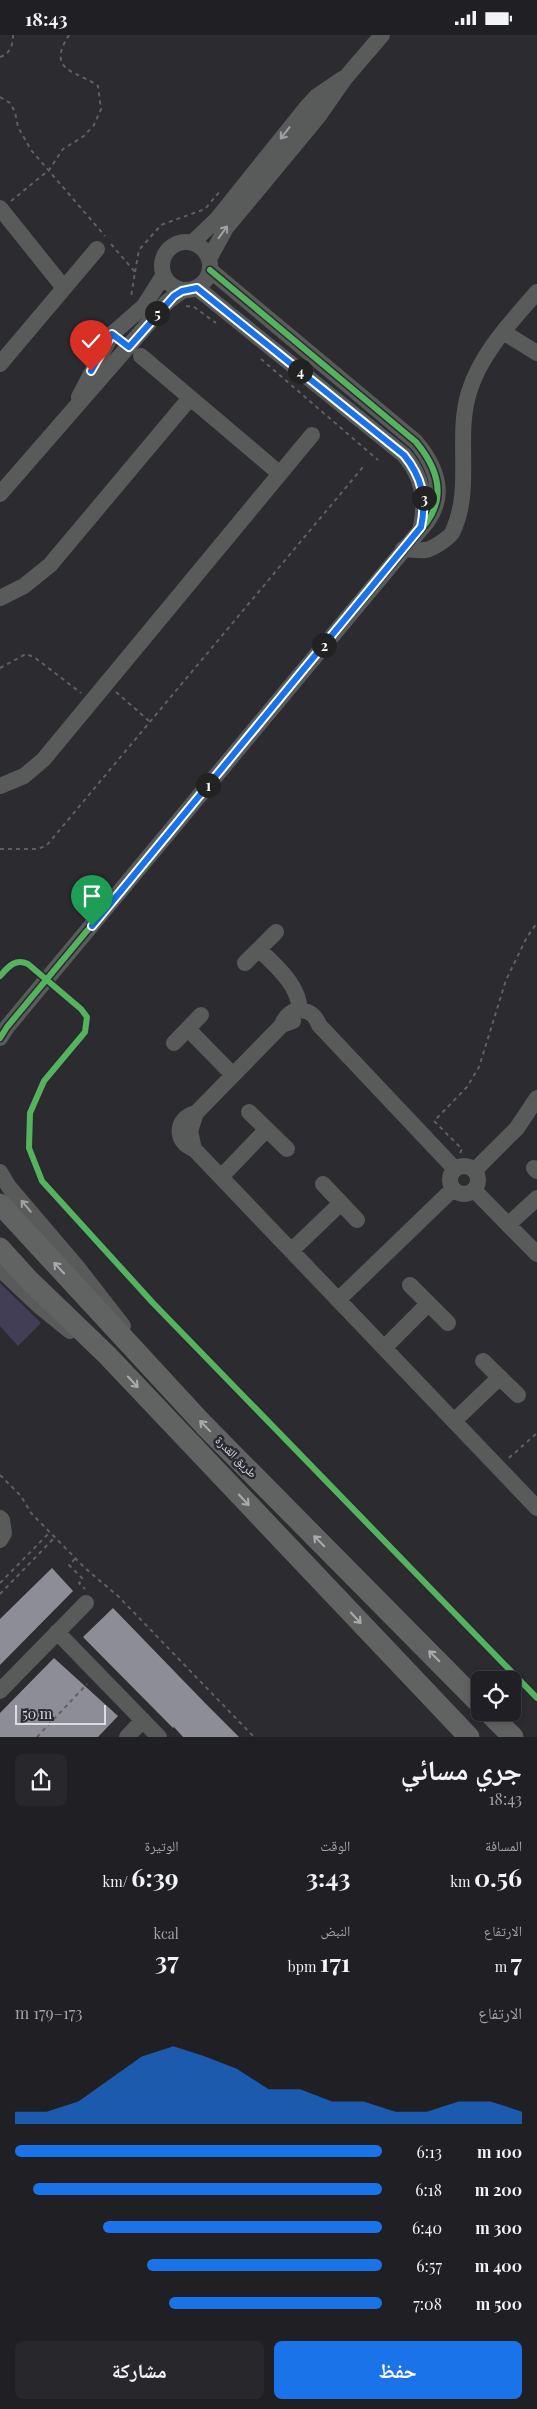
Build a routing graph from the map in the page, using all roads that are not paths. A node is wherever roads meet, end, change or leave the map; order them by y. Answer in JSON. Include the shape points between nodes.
{"nodes":[{"id":1,"x":382,"y":35,"type":"edge"},
{"id":2,"x":312,"y":113,"type":"junction"},
{"id":3,"x":0,"y":209,"type":"edge"},
{"id":4,"x":192,"y":243,"type":"junction"},
{"id":5,"x":97,"y":249,"type":"dead end"},
{"id":6,"x":209,"y":265,"type":"junction"},
{"id":7,"x":163,"y":276,"type":"junction"},
{"id":8,"x":64,"y":288,"type":"junction"},
{"id":9,"x":537,"y":292,"type":"edge"},
{"id":10,"x":188,"y":295,"type":"junction"},
{"id":11,"x":503,"y":332,"type":"junction"},
{"id":12,"x":112,"y":334,"type":"junction"},
{"id":13,"x":135,"y":351,"type":"junction"},
{"id":14,"x":537,"y":353,"type":"edge"},
{"id":15,"x":0,"y":364,"type":"edge"},
{"id":16,"x":190,"y":398,"type":"junction"},
{"id":17,"x":75,"y":406,"type":"junction"},
{"id":18,"x":312,"y":435,"type":"dead end"},
{"id":19,"x":279,"y":473,"type":"junction"},
{"id":20,"x":0,"y":494,"type":"edge"},
{"id":21,"x":421,"y":527,"type":"junction"},
{"id":22,"x":403,"y":549,"type":"junction"},
{"id":23,"x":0,"y":598,"type":"edge"},
{"id":24,"x":0,"y":786,"type":"edge"},
{"id":25,"x":276,"y":932,"type":"dead end"},
{"id":26,"x":259,"y":949,"type":"junction"},
{"id":27,"x":245,"y":963,"type":"dead end"},
{"id":28,"x":30,"y":1001,"type":"junction"},
{"id":29,"x":300,"y":1010,"type":"junction"},
{"id":30,"x":201,"y":1015,"type":"dead end"},
{"id":31,"x":0,"y":1021,"type":"edge"},
{"id":32,"x":282,"y":1025,"type":"junction"},
{"id":33,"x":319,"y":1025,"type":"junction"},
{"id":34,"x":188,"y":1029,"type":"junction"},
{"id":35,"x":0,"y":1038,"type":"edge"},
{"id":36,"x":174,"y":1043,"type":"dead end"},
{"id":37,"x":233,"y":1075,"type":"junction"},
{"id":38,"x":537,"y":1098,"type":"edge"},
{"id":39,"x":249,"y":1112,"type":"dead end"},
{"id":40,"x":266,"y":1130,"type":"junction"},
{"id":41,"x":287,"y":1149,"type":"dead end"},
{"id":42,"x":455,"y":1164,"type":"junction"},
{"id":43,"x":475,"y":1170,"type":"junction"},
{"id":44,"x":0,"y":1172,"type":"edge"},
{"id":45,"x":220,"y":1177,"type":"junction"},
{"id":46,"x":323,"y":1184,"type":"dead end"},
{"id":47,"x":453,"y":1189,"type":"junction"},
{"id":48,"x":474,"y":1190,"type":"junction"},
{"id":49,"x":537,"y":1198,"type":"edge"},
{"id":50,"x":341,"y":1203,"type":"junction"},
{"id":51,"x":0,"y":1204,"type":"edge"},
{"id":52,"x":357,"y":1220,"type":"dead end"},
{"id":53,"x":508,"y":1225,"type":"junction"},
{"id":54,"x":0,"y":1248,"type":"edge"},
{"id":55,"x":291,"y":1251,"type":"junction"},
{"id":56,"x":537,"y":1254,"type":"edge"},
{"id":57,"x":0,"y":1269,"type":"edge"},
{"id":58,"x":410,"y":1285,"type":"dead end"},
{"id":59,"x":338,"y":1300,"type":"junction"},
{"id":60,"x":428,"y":1303,"type":"junction"},
{"id":61,"x":448,"y":1323,"type":"dead end"},
{"id":62,"x":128,"y":1343,"type":"junction"},
{"id":63,"x":384,"y":1348,"type":"junction"},
{"id":64,"x":107,"y":1355,"type":"junction"},
{"id":65,"x":483,"y":1361,"type":"dead end"},
{"id":66,"x":500,"y":1377,"type":"junction"},
{"id":67,"x":518,"y":1395,"type":"dead end"},
{"id":68,"x":454,"y":1421,"type":"junction"},
{"id":69,"x":534,"y":1500,"type":"edge"},
{"id":70,"x":0,"y":1518,"type":"edge"},
{"id":71,"x":0,"y":1540,"type":"edge"},
{"id":72,"x":86,"y":1603,"type":"road end"},
{"id":73,"x":57,"y":1633,"type":"junction"},
{"id":74,"x":0,"y":1691,"type":"edge"},
{"id":75,"x":471,"y":1693,"type":"edge"},
{"id":76,"x":143,"y":1720,"type":"junction"},
{"id":77,"x":497,"y":1721,"type":"edge"},
{"id":78,"x":503,"y":1721,"type":"edge"},
{"id":79,"x":127,"y":1737,"type":"edge"},
{"id":80,"x":159,"y":1737,"type":"edge"},
{"id":81,"x":468,"y":1737,"type":"edge"},
{"id":82,"x":513,"y":1737,"type":"edge"},
{"id":83,"x":520,"y":1737,"type":"edge"}],
"edges":[{"from":1,"to":2,"type":"street"},
{"from":2,"to":4,"type":"street","one_way":true,"via":[[210,228]]},
{"from":6,"to":2,"type":"street","one_way":true,"via":[[222,233]]},
{"from":3,"to":8,"type":"street"},
{"from":4,"to":6,"type":"street","via":[[205,252]]},
{"from":4,"to":7,"type":"street","via":[[170,248],[162,261]]},
{"from":5,"to":8,"type":"street"},
{"from":6,"to":10,"type":"street","via":[[205,281]]},
{"from":6,"to":21,"type":"street","via":[[424,452],[434,470],[438,494],[431,515]]},
{"from":7,"to":10,"type":"street","via":[[168,283]]},
{"from":7,"to":12,"type":"street","via":[[142,309]]},
{"from":8,"to":15,"type":"street"},
{"from":9,"to":11,"type":"street"},
{"from":10,"to":13,"type":"street","via":[[166,302]]},
{"from":10,"to":21,"type":"street","via":[[404,455],[417,473],[424,494]]},
{"from":11,"to":14,"type":"street"},
{"from":11,"to":22,"type":"street","via":[[479,366],[468,393],[462,441],[463,495],[453,533],[429,550]]},
{"from":12,"to":13,"type":"street"},
{"from":12,"to":17,"type":"street"},
{"from":13,"to":16,"type":"street"},
{"from":13,"to":17,"type":"street"},
{"from":16,"to":19,"type":"street"},
{"from":16,"to":23,"type":"street","via":[[50,565],[24,586]]},
{"from":17,"to":20,"type":"street"},
{"from":18,"to":19,"type":"street"},
{"from":19,"to":24,"type":"street","via":[[34,769]]},
{"from":21,"to":22,"type":"street"},
{"from":22,"to":28,"type":"street"},
{"from":25,"to":26,"type":"street"},
{"from":26,"to":27,"type":"street"},
{"from":26,"to":29,"type":"street","via":[[292,985]]},
{"from":28,"to":31,"type":"street"},
{"from":28,"to":35,"type":"street"},
{"from":29,"to":32,"type":"street","via":[[286,1016]]},
{"from":29,"to":33,"type":"street","via":[[314,1016]]},
{"from":30,"to":34,"type":"street"},
{"from":32,"to":33,"type":"street","via":[[301,1020]]},
{"from":32,"to":37,"type":"street"},
{"from":33,"to":42,"type":"street"},
{"from":34,"to":36,"type":"street"},
{"from":34,"to":37,"type":"street"},
{"from":37,"to":45,"type":"street","via":[[196,1113],[182,1120],[179,1130],[184,1145],[194,1149]]},
{"from":38,"to":43,"type":"street","via":[[517,1128]]},
{"from":39,"to":40,"type":"street"},
{"from":40,"to":41,"type":"street"},
{"from":40,"to":45,"type":"street"},
{"from":42,"to":43,"type":"street"},
{"from":42,"to":47,"type":"street","via":[[450,1181]]},
{"from":43,"to":48,"type":"street","via":[[479,1180]]},
{"from":62,"to":44,"type":"street","one_way":true,"via":[[118,1318]]},
{"from":45,"to":55,"type":"street"},
{"from":46,"to":50,"type":"street"},
{"from":47,"to":48,"type":"street","via":[[464,1194]]},
{"from":47,"to":59,"type":"street"},
{"from":48,"to":53,"type":"street"},
{"from":49,"to":53,"type":"street"},
{"from":50,"to":52,"type":"street"},
{"from":50,"to":55,"type":"street"},
{"from":62,"to":51,"type":"main road","name":"طريق القدرة","one_way":true},
{"from":53,"to":56,"type":"street"},
{"from":54,"to":64,"type":"main road","name":"طريق القدرة"},
{"from":55,"to":59,"type":"street"},
{"from":57,"to":64,"type":"street","via":[[55,1319]]},
{"from":58,"to":60,"type":"street"},
{"from":59,"to":63,"type":"street"},
{"from":60,"to":61,"type":"street"},
{"from":60,"to":63,"type":"street"},
{"from":75,"to":62,"type":"main road","name":"طريق القدرة","one_way":true,"via":[[204,1425]]},
{"from":63,"to":68,"type":"street"},
{"from":64,"to":81,"type":"main road","name":"طريق القدرة","one_way":true},
{"from":65,"to":66,"type":"street"},
{"from":66,"to":67,"type":"street"},
{"from":66,"to":68,"type":"street"},
{"from":68,"to":69,"type":"street"},
{"from":70,"to":71,"type":"street","via":[[4,1533]]},
{"from":72,"to":73,"type":"street"},
{"from":73,"to":74,"type":"street"},
{"from":73,"to":76,"type":"street"},
{"from":76,"to":79,"type":"street"},
{"from":76,"to":80,"type":"street"},
{"from":77,"to":82,"type":"main road"},
{"from":78,"to":83,"type":"street"}]}
